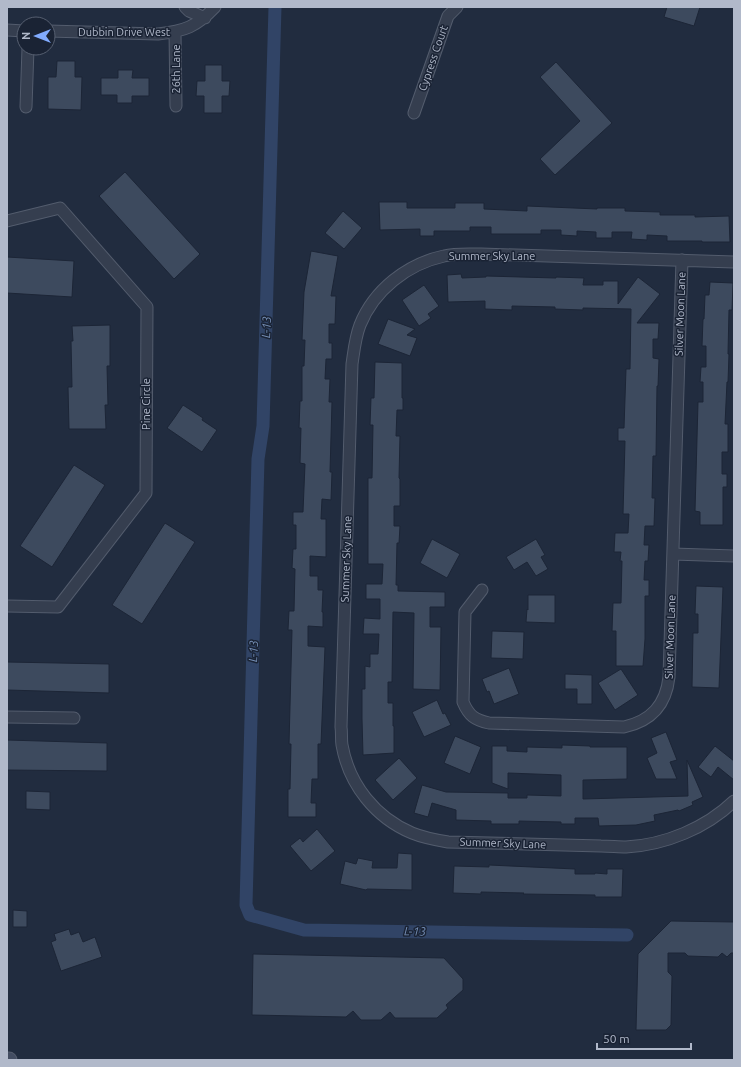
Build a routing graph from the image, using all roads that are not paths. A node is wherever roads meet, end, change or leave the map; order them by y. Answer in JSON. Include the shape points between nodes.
{"nodes":[{"id":1,"x":185,"y":7,"type":"edge"},
{"id":2,"x":215,"y":7,"type":"edge"},
{"id":3,"x":457,"y":7,"type":"edge"},
{"id":4,"x":205,"y":18,"type":"junction"},
{"id":5,"x":56,"y":31,"type":"edge"},
{"id":6,"x":175,"y":32,"type":"junction"},
{"id":7,"x":28,"y":56,"type":"edge"},
{"id":8,"x":176,"y":106,"type":"dead end"},
{"id":9,"x":26,"y":107,"type":"dead end"},
{"id":10,"x":414,"y":112,"type":"dead end"},
{"id":11,"x":7,"y":221,"type":"edge"},
{"id":12,"x":682,"y":260,"type":"junction"},
{"id":13,"x":734,"y":262,"type":"edge"},
{"id":14,"x":673,"y":554,"type":"junction"},
{"id":15,"x":734,"y":556,"type":"edge"},
{"id":16,"x":482,"y":590,"type":"dead end"},
{"id":17,"x":7,"y":606,"type":"edge"},
{"id":18,"x":7,"y":717,"type":"edge"},
{"id":19,"x":74,"y":718,"type":"dead end"},
{"id":20,"x":734,"y":801,"type":"edge"}],
"edges":[{"from":1,"to":4,"type":"street"},
{"from":2,"to":4,"type":"street","name":"Dubbin Drive West"},
{"from":3,"to":10,"type":"street","name":"Cypress Court","via":[[448,16]]},
{"from":4,"to":6,"type":"street","name":"Dubbin Drive West","via":[[193,26]]},
{"from":5,"to":6,"type":"street","name":"Dubbin Drive West","via":[[158,34]]},
{"from":6,"to":8,"type":"street","name":"26th Lane"},
{"from":7,"to":9,"type":"street"},
{"from":11,"to":17,"type":"street","name":"Pine Circle","via":[[60,208],[147,307],[146,493],[58,607]]},
{"from":12,"to":13,"type":"street","name":"Summer Sky Lane"},
{"from":12,"to":14,"type":"street","name":"Silver Moon Lane"},
{"from":12,"to":20,"type":"street","name":"Summer Sky Lane","via":[[453,254],[427,261],[402,273],[376,298],[360,326],[352,364],[342,745],[353,780],[375,809],[396,826],[413,834],[448,842],[601,846],[649,844],[670,839],[710,820]]},
{"from":14,"to":15,"type":"street"},
{"from":14,"to":16,"type":"street","name":"Silver Moon Lane","via":[[666,695],[656,710],[642,721],[624,727],[490,723],[472,717],[463,702],[465,612]]},
{"from":18,"to":19,"type":"street"}]}
